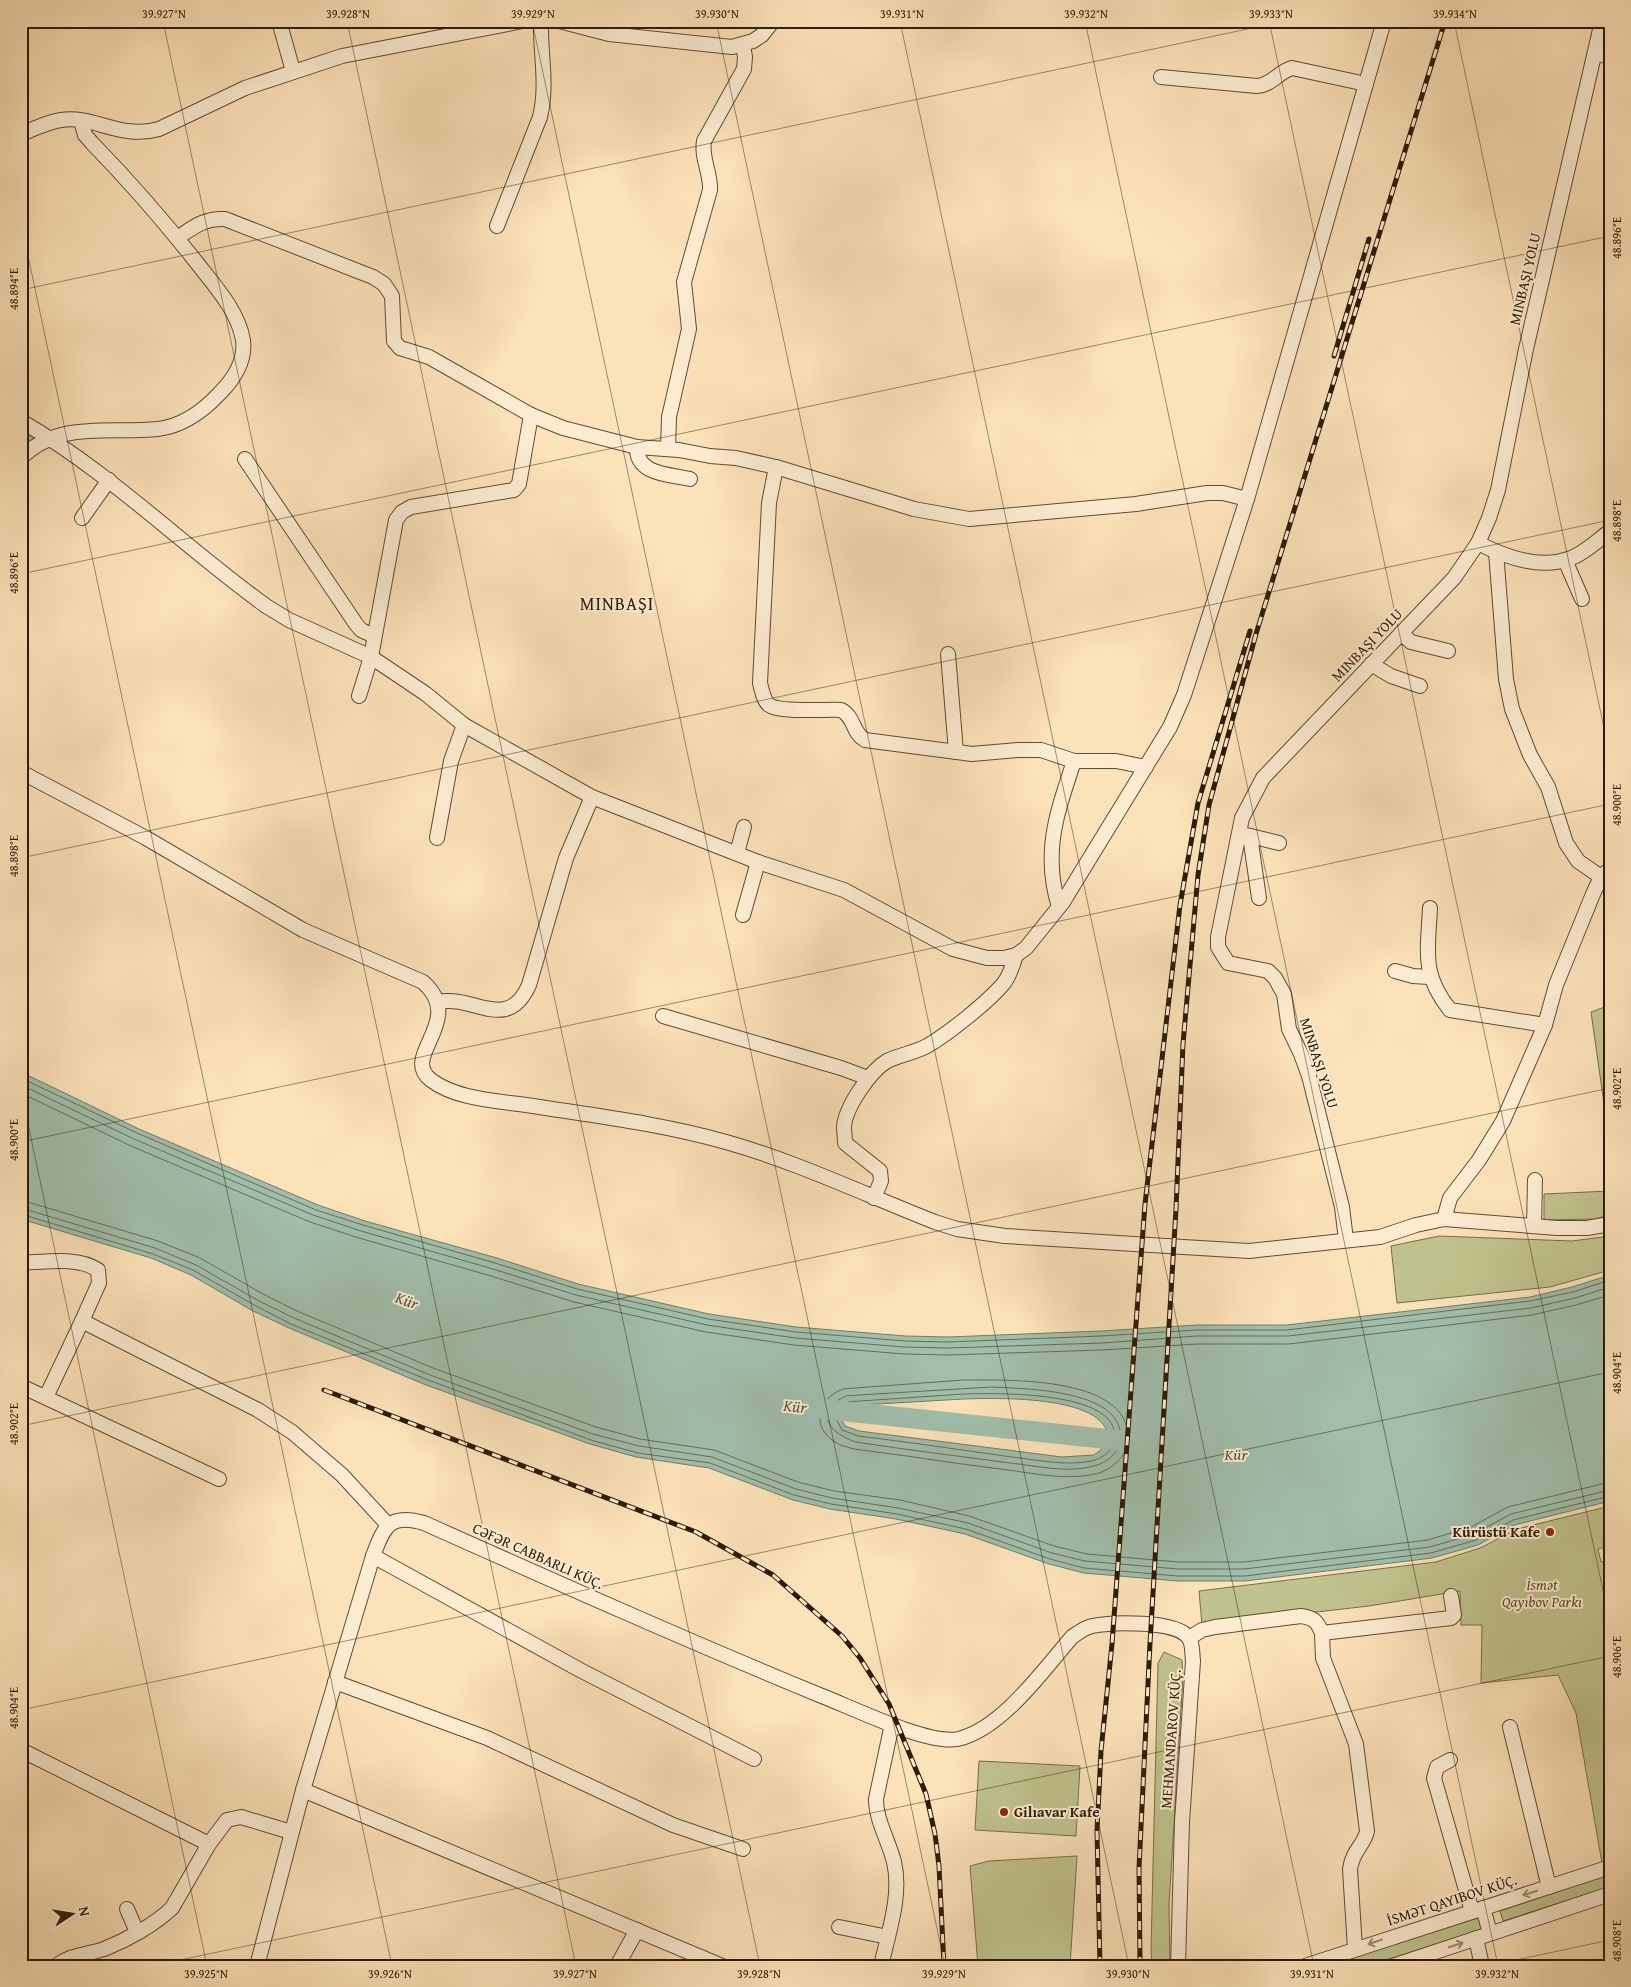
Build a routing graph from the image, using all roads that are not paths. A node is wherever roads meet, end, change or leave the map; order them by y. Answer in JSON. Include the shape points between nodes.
{"nodes":[{"id":1,"x":279,"y":21,"type":"edge"},
{"id":2,"x":523,"y":21,"type":"edge"},
{"id":3,"x":541,"y":21,"type":"edge"},
{"id":4,"x":558,"y":21,"type":"edge"},
{"id":5,"x":773,"y":21,"type":"edge"},
{"id":6,"x":1384,"y":21,"type":"edge"},
{"id":7,"x":1602,"y":21,"type":"edge"},
{"id":8,"x":743,"y":45,"type":"junction"},
{"id":9,"x":1596,"y":52,"type":"junction"},
{"id":10,"x":1610,"y":58,"type":"edge"},
{"id":11,"x":293,"y":71,"type":"junction"},
{"id":12,"x":1162,"y":77,"type":"dead end"},
{"id":13,"x":1366,"y":84,"type":"junction"},
{"id":14,"x":81,"y":121,"type":"junction"},
{"id":15,"x":21,"y":134,"type":"edge"},
{"id":16,"x":497,"y":226,"type":"dead end"},
{"id":17,"x":177,"y":238,"type":"junction"},
{"id":18,"x":531,"y":415,"type":"junction"},
{"id":19,"x":21,"y":421,"type":"edge"},
{"id":20,"x":48,"y":439,"type":"junction"},
{"id":21,"x":637,"y":447,"type":"junction"},
{"id":22,"x":668,"y":449,"type":"junction"},
{"id":23,"x":21,"y":458,"type":"edge"},
{"id":24,"x":245,"y":459,"type":"dead end"},
{"id":25,"x":776,"y":467,"type":"junction"},
{"id":26,"x":690,"y":478,"type":"dead end"},
{"id":27,"x":109,"y":480,"type":"junction"},
{"id":28,"x":1247,"y":499,"type":"junction"},
{"id":29,"x":82,"y":518,"type":"dead end"},
{"id":30,"x":1610,"y":531,"type":"edge"},
{"id":31,"x":1478,"y":543,"type":"junction"},
{"id":32,"x":1496,"y":552,"type":"junction"},
{"id":33,"x":1565,"y":560,"type":"junction"},
{"id":34,"x":1582,"y":599,"type":"dead end"},
{"id":35,"x":1401,"y":633,"type":"junction"},
{"id":36,"x":374,"y":636,"type":"junction"},
{"id":37,"x":1448,"y":651,"type":"dead end"},
{"id":38,"x":948,"y":654,"type":"dead end"},
{"id":39,"x":372,"y":657,"type":"junction"},
{"id":40,"x":1371,"y":664,"type":"junction"},
{"id":41,"x":1420,"y":686,"type":"dead end"},
{"id":42,"x":359,"y":696,"type":"dead end"},
{"id":43,"x":464,"y":725,"type":"junction"},
{"id":44,"x":956,"y":752,"type":"junction"},
{"id":45,"x":1074,"y":761,"type":"junction"},
{"id":46,"x":1146,"y":767,"type":"junction"},
{"id":47,"x":21,"y":772,"type":"edge"},
{"id":48,"x":592,"y":797,"type":"junction"},
{"id":49,"x":744,"y":827,"type":"dead end"},
{"id":50,"x":1244,"y":835,"type":"junction"},
{"id":51,"x":437,"y":838,"type":"dead end"},
{"id":52,"x":1279,"y":843,"type":"dead end"},
{"id":53,"x":737,"y":853,"type":"junction"},
{"id":54,"x":758,"y":862,"type":"junction"},
{"id":55,"x":1605,"y":873,"type":"edge"},
{"id":56,"x":1259,"y":898,"type":"dead end"},
{"id":57,"x":1059,"y":907,"type":"junction"},
{"id":58,"x":1430,"y":908,"type":"dead end"},
{"id":59,"x":743,"y":916,"type":"dead end"},
{"id":60,"x":1016,"y":955,"type":"junction"},
{"id":61,"x":1395,"y":971,"type":"dead end"},
{"id":62,"x":1430,"y":977,"type":"junction"},
{"id":63,"x":438,"y":1002,"type":"junction"},
{"id":64,"x":663,"y":1016,"type":"dead end"},
{"id":65,"x":1544,"y":1025,"type":"junction"},
{"id":66,"x":868,"y":1078,"type":"junction"},
{"id":67,"x":1535,"y":1180,"type":"dead end"},
{"id":68,"x":874,"y":1198,"type":"junction"},
{"id":69,"x":1444,"y":1219,"type":"junction"},
{"id":70,"x":1610,"y":1224,"type":"edge"},
{"id":71,"x":1534,"y":1226,"type":"junction"},
{"id":72,"x":1346,"y":1240,"type":"junction"},
{"id":73,"x":21,"y":1263,"type":"edge"},
{"id":74,"x":82,"y":1321,"type":"junction"},
{"id":75,"x":21,"y":1386,"type":"edge"},
{"id":76,"x":46,"y":1397,"type":"junction"},
{"id":77,"x":219,"y":1479,"type":"dead end"},
{"id":78,"x":388,"y":1525,"type":"junction"},
{"id":79,"x":373,"y":1556,"type":"junction"},
{"id":80,"x":1451,"y":1596,"type":"dead end"},
{"id":81,"x":1322,"y":1633,"type":"junction"},
{"id":82,"x":1189,"y":1638,"type":"junction"},
{"id":83,"x":335,"y":1682,"type":"junction"},
{"id":84,"x":892,"y":1724,"type":"junction"},
{"id":85,"x":1510,"y":1727,"type":"dead end"},
{"id":86,"x":21,"y":1750,"type":"edge"},
{"id":87,"x":754,"y":1759,"type":"dead end"},
{"id":88,"x":1450,"y":1760,"type":"dead end"},
{"id":89,"x":303,"y":1790,"type":"junction"},
{"id":90,"x":291,"y":1832,"type":"junction"},
{"id":91,"x":209,"y":1844,"type":"junction"},
{"id":92,"x":743,"y":1849,"type":"dead end"},
{"id":93,"x":1610,"y":1867,"type":"edge"},
{"id":94,"x":1549,"y":1886,"type":"junction"},
{"id":95,"x":1610,"y":1894,"type":"edge"},
{"id":96,"x":127,"y":1908,"type":"dead end"},
{"id":97,"x":1477,"y":1909,"type":"junction"},
{"id":98,"x":839,"y":1927,"type":"dead end"},
{"id":99,"x":637,"y":1930,"type":"junction"},
{"id":100,"x":136,"y":1932,"type":"junction"},
{"id":101,"x":1490,"y":1933,"type":"junction"},
{"id":102,"x":888,"y":1938,"type":"junction"},
{"id":103,"x":1476,"y":1938,"type":"junction"},
{"id":104,"x":1355,"y":1950,"type":"junction"},
{"id":105,"x":260,"y":1965,"type":"edge"},
{"id":106,"x":56,"y":1966,"type":"edge"},
{"id":107,"x":617,"y":1966,"type":"edge"},
{"id":108,"x":722,"y":1966,"type":"edge"},
{"id":109,"x":881,"y":1966,"type":"edge"},
{"id":110,"x":1178,"y":1966,"type":"edge"},
{"id":111,"x":1305,"y":1966,"type":"edge"},
{"id":112,"x":1393,"y":1966,"type":"edge"},
{"id":113,"x":1482,"y":1966,"type":"edge"}],
"edges":[{"from":1,"to":11,"type":"street"},
{"from":2,"to":11,"type":"street","via":[[342,56]]},
{"from":3,"to":16,"type":"street","via":[[545,76],[540,117]]},
{"from":4,"to":8,"type":"street","via":[[610,34],[717,46]]},
{"from":5,"to":8,"type":"street","via":[[762,35]]},
{"from":6,"to":13,"type":"street"},
{"from":7,"to":9,"type":"street"},
{"from":8,"to":22,"type":"street","via":[[744,69],[704,141],[702,152],[711,180],[710,190],[684,282],[689,329],[668,417]]},
{"from":9,"to":10,"type":"street"},
{"from":9,"to":31,"type":"street","via":[[1526,348],[1498,490]]},
{"from":11,"to":14,"type":"street","via":[[245,88],[147,133],[128,133]]},
{"from":12,"to":13,"type":"street","via":[[1257,86],[1267,85],[1284,70],[1292,68]]},
{"from":13,"to":28,"type":"street"},
{"from":14,"to":15,"type":"street","via":[[55,121]]},
{"from":14,"to":17,"type":"street","via":[[92,144],[138,190]]},
{"from":17,"to":18,"type":"street","via":[[200,222],[211,218],[225,219],[373,277],[384,284],[392,296],[394,341],[400,348],[429,357]]},
{"from":17,"to":20,"type":"street","via":[[219,291],[238,323],[243,341],[242,356],[231,382],[209,405],[174,425],[158,429],[81,430]]},
{"from":18,"to":21,"type":"street","via":[[563,428]]},
{"from":18,"to":36,"type":"street","via":[[519,484],[514,490],[411,507],[396,520]]},
{"from":19,"to":20,"type":"street"},
{"from":20,"to":23,"type":"street"},
{"from":20,"to":27,"type":"street"},
{"from":21,"to":22,"type":"street"},
{"from":21,"to":26,"type":"street","via":[[640,464],[648,470]]},
{"from":22,"to":25,"type":"street"},
{"from":24,"to":36,"type":"street","via":[[356,624]]},
{"from":25,"to":28,"type":"street","via":[[914,509],[969,519],[1208,494],[1223,493]]},
{"from":25,"to":44,"type":"street","via":[[769,503],[762,694],[770,705],[780,709],[841,710],[848,713],[858,737],[865,740]]},
{"from":27,"to":29,"type":"street"},
{"from":27,"to":39,"type":"street","via":[[266,606],[289,620]]},
{"from":28,"to":46,"type":"street","via":[[1184,695],[1170,727]]},
{"from":30,"to":33,"type":"street","via":[[1573,558]]},
{"from":31,"to":32,"type":"street"},
{"from":31,"to":35,"type":"street","via":[[1454,578]]},
{"from":32,"to":33,"type":"street","via":[[1534,562]]},
{"from":32,"to":55,"type":"street","via":[[1506,679],[1512,709],[1530,755],[1548,787],[1566,843],[1578,861]]},
{"from":33,"to":34,"type":"street"},
{"from":35,"to":37,"type":"street","via":[[1411,642]]},
{"from":35,"to":40,"type":"street"},
{"from":36,"to":39,"type":"street"},
{"from":38,"to":44,"type":"street"},
{"from":39,"to":42,"type":"street"},
{"from":39,"to":43,"type":"street"},
{"from":40,"to":41,"type":"street","via":[[1391,676]]},
{"from":40,"to":50,"type":"street","via":[[1263,778],[1248,803]]},
{"from":43,"to":48,"type":"street"},
{"from":43,"to":51,"type":"street","via":[[451,761]]},
{"from":44,"to":45,"type":"street","via":[[1041,750]]},
{"from":45,"to":46,"type":"street","via":[[1116,761]]},
{"from":45,"to":57,"type":"street","via":[[1054,825],[1050,854],[1052,886]]},
{"from":46,"to":57,"type":"street"},
{"from":47,"to":63,"type":"street","via":[[146,838],[303,930],[422,982]]},
{"from":48,"to":53,"type":"street"},
{"from":48,"to":63,"type":"street","via":[[566,858],[524,997],[504,1010],[491,1010],[456,1000]]},
{"from":49,"to":53,"type":"street"},
{"from":50,"to":52,"type":"street"},
{"from":50,"to":56,"type":"street"},
{"from":50,"to":72,"type":"street","via":[[1218,947],[1228,963],[1268,971],[1284,994],[1289,1029],[1303,1059],[1318,1114],[1343,1214]]},
{"from":53,"to":54,"type":"street"},
{"from":54,"to":59,"type":"street"},
{"from":54,"to":60,"type":"street","via":[[860,896],[953,949],[987,958]]},
{"from":55,"to":65,"type":"street","via":[[1556,985]]},
{"from":57,"to":60,"type":"street","via":[[1040,932]]},
{"from":58,"to":62,"type":"street"},
{"from":60,"to":66,"type":"street","via":[[1004,983],[990,997],[937,1040],[888,1061]]},
{"from":61,"to":62,"type":"street"},
{"from":62,"to":65,"type":"street","via":[[1454,1012]]},
{"from":63,"to":68,"type":"street","via":[[439,1014],[422,1060],[423,1071],[431,1080],[450,1090],[687,1132],[762,1153]]},
{"from":64,"to":66,"type":"street"},
{"from":65,"to":69,"type":"street","via":[[1503,1121],[1450,1198]]},
{"from":66,"to":68,"type":"street","via":[[848,1113],[844,1127],[845,1143],[880,1170],[881,1181]]},
{"from":67,"to":71,"type":"street"},
{"from":68,"to":72,"type":"street","via":[[950,1227],[1005,1236],[1249,1251]]},
{"from":69,"to":71,"type":"street"},
{"from":69,"to":72,"type":"street","via":[[1380,1237]]},
{"from":70,"to":71,"type":"street","via":[[1587,1228]]},
{"from":73,"to":74,"type":"street","via":[[73,1262],[98,1270],[99,1283]]},
{"from":74,"to":76,"type":"street"},
{"from":74,"to":78,"type":"street","via":[[258,1410],[292,1432],[342,1476]]},
{"from":75,"to":76,"type":"street"},
{"from":76,"to":77,"type":"street"},
{"from":78,"to":79,"type":"street"},
{"from":78,"to":84,"type":"street","via":[[404,1518],[424,1522],[711,1651]]},
{"from":79,"to":83,"type":"street"},
{"from":79,"to":87,"type":"street","via":[[580,1670]]},
{"from":80,"to":81,"type":"street","via":[[1454,1615],[1451,1618]]},
{"from":81,"to":82,"type":"street","via":[[1312,1617],[1301,1616],[1215,1627]]},
{"from":81,"to":104,"type":"street","via":[[1323,1658],[1356,1744],[1367,1831],[1366,1838],[1352,1856],[1350,1869]]},
{"from":82,"to":84,"type":"street","via":[[1172,1627],[1134,1624],[1093,1626],[1072,1637],[1001,1714],[968,1736],[945,1740]]},
{"from":82,"to":110,"type":"street","name":"MEHMANDAROV KÜÇ.","via":[[1193,1661],[1182,1822]]},
{"from":83,"to":89,"type":"street"},
{"from":83,"to":92,"type":"street","via":[[487,1738],[665,1821]]},
{"from":84,"to":102,"type":"street","via":[[876,1799],[876,1811],[896,1877]]},
{"from":85,"to":94,"type":"street"},
{"from":86,"to":91,"type":"street"},
{"from":88,"to":97,"type":"street","via":[[1437,1767],[1434,1778]]},
{"from":89,"to":90,"type":"street"},
{"from":89,"to":99,"type":"street"},
{"from":90,"to":91,"type":"street","via":[[233,1817],[221,1825]]},
{"from":90,"to":105,"type":"street"},
{"from":91,"to":100,"type":"street","via":[[172,1908]]},
{"from":93,"to":94,"type":"street"},
{"from":94,"to":97,"type":"street","one_way":true},
{"from":95,"to":101,"type":"street"},
{"from":96,"to":100,"type":"street"},
{"from":97,"to":101,"type":"street"},
{"from":97,"to":104,"type":"street","one_way":true},
{"from":98,"to":102,"type":"street"},
{"from":99,"to":107,"type":"street"},
{"from":99,"to":108,"type":"street"},
{"from":100,"to":106,"type":"street","via":[[102,1950],[75,1955]]},
{"from":101,"to":103,"type":"street"},
{"from":102,"to":109,"type":"street"},
{"from":112,"to":103,"type":"street","one_way":true},
{"from":103,"to":113,"type":"street"},
{"from":104,"to":111,"type":"street"}]}
